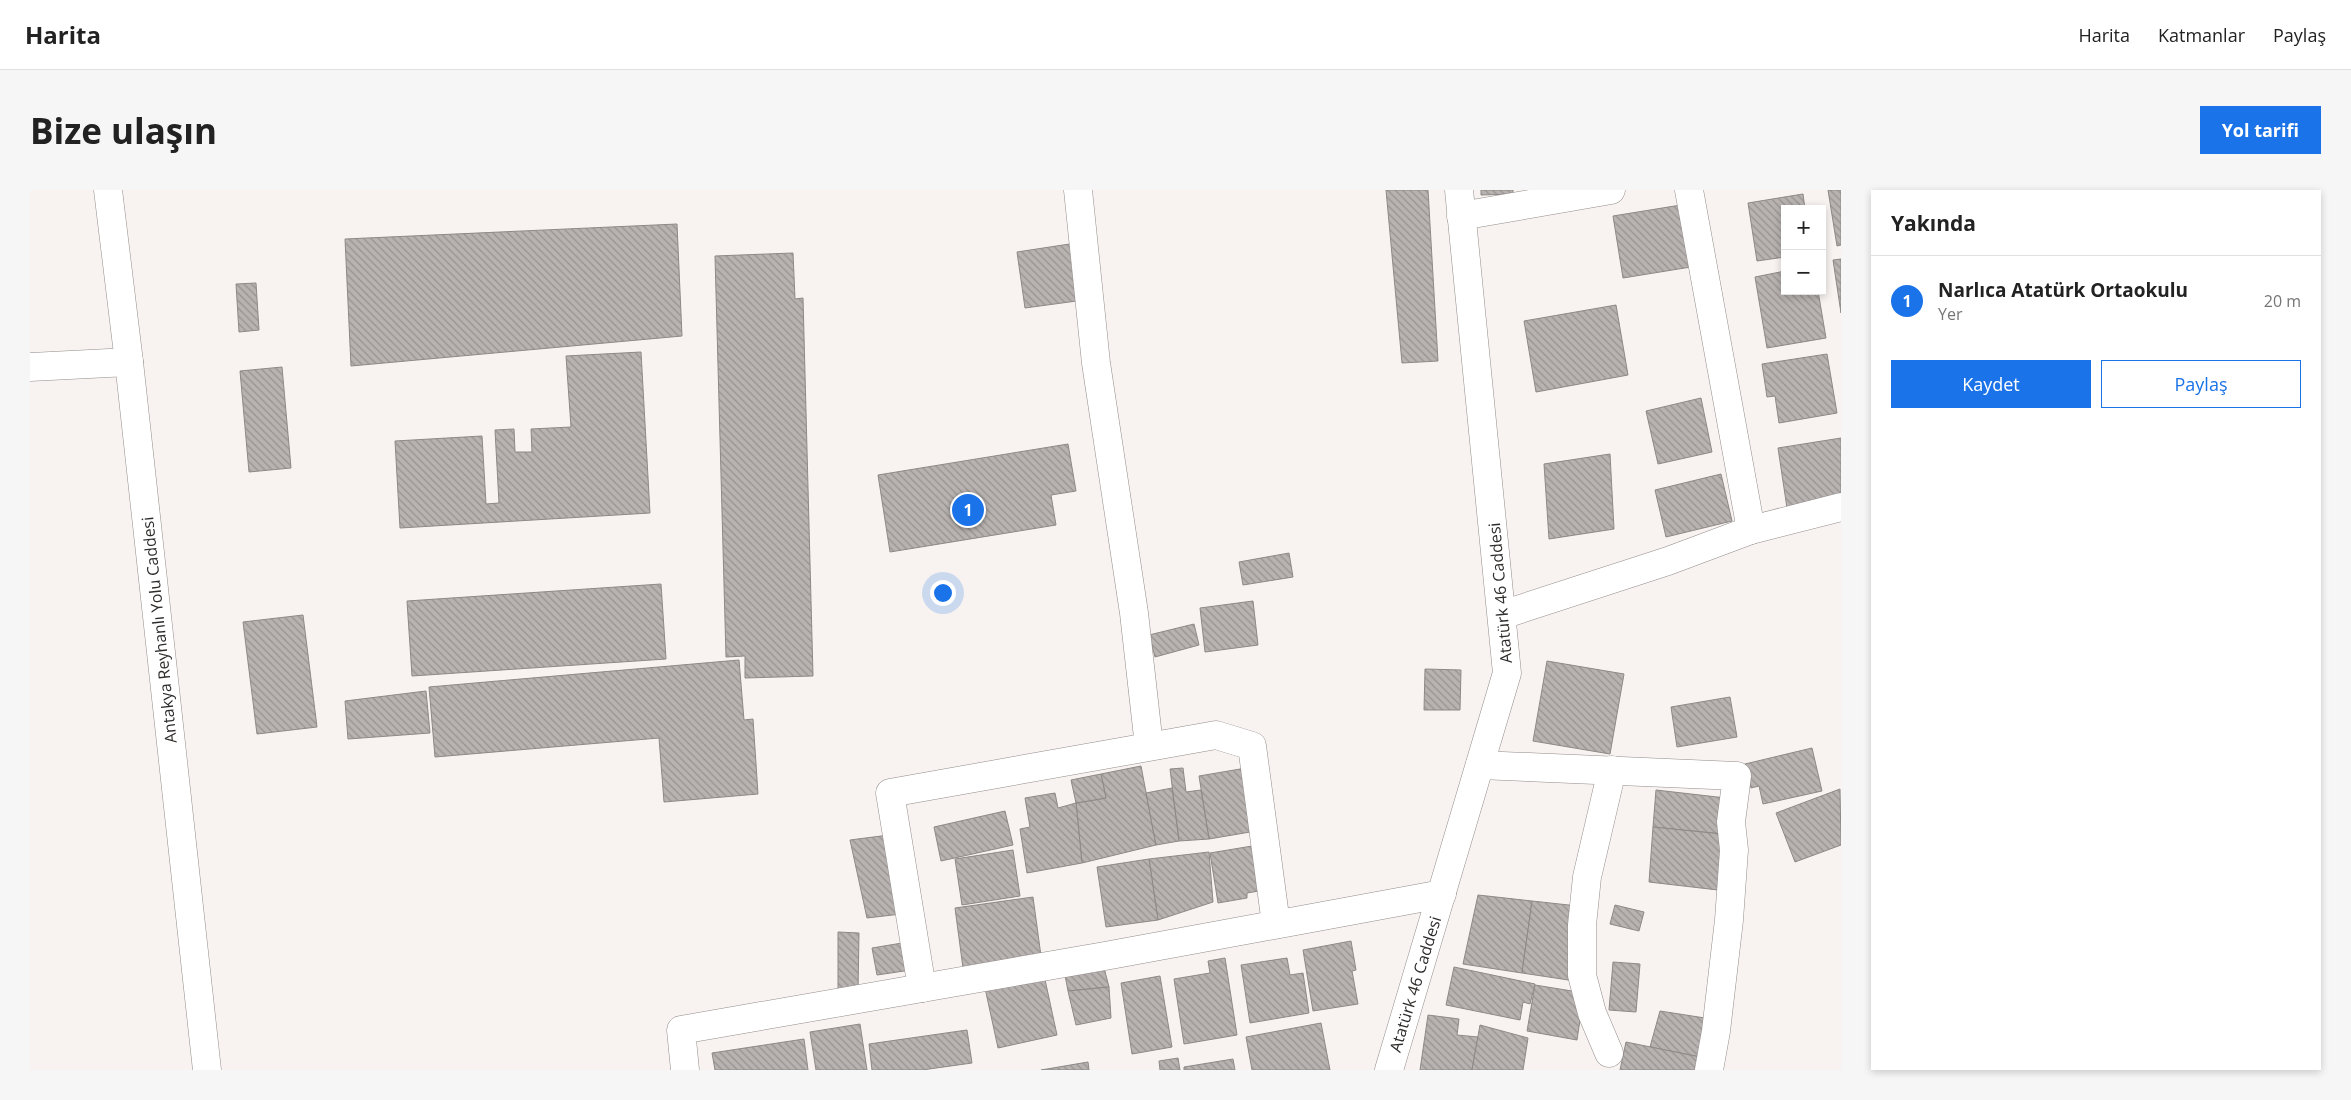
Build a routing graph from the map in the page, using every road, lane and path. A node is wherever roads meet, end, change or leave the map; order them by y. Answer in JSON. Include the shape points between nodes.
{"nodes":[{"id":1,"x":108,"y":190,"type":"edge"},
{"id":2,"x":1078,"y":190,"type":"edge"},
{"id":3,"x":1611,"y":190,"type":"edge"},
{"id":4,"x":1689,"y":190,"type":"edge"},
{"id":5,"x":1460,"y":203,"type":"edge"},
{"id":6,"x":129,"y":362,"type":"junction"},
{"id":7,"x":30,"y":367,"type":"edge"},
{"id":8,"x":1841,"y":507,"type":"edge"},
{"id":9,"x":1751,"y":530,"type":"junction"},
{"id":10,"x":1502,"y":615,"type":"junction"},
{"id":11,"x":1149,"y":746,"type":"junction"},
{"id":12,"x":1480,"y":765,"type":"junction"},
{"id":13,"x":1612,"y":770,"type":"junction"},
{"id":14,"x":1442,"y":894,"type":"junction"},
{"id":15,"x":1276,"y":924,"type":"junction"},
{"id":16,"x":922,"y":988,"type":"junction"},
{"id":17,"x":1609,"y":1053,"type":"dead end"},
{"id":18,"x":207,"y":1070,"type":"edge"},
{"id":19,"x":685,"y":1070,"type":"edge"},
{"id":20,"x":1389,"y":1070,"type":"edge"},
{"id":21,"x":1709,"y":1070,"type":"edge"}],
"edges":[{"from":1,"to":6,"type":"street","name":"Antakya Reyhanlı Yolu Caddesi"},
{"from":2,"to":11,"type":"street","via":[[1096,363],[1134,613]]},
{"from":3,"to":5,"type":"street"},
{"from":4,"to":9,"type":"street"},
{"from":5,"to":10,"type":"street","name":"Atatürk 46 Caddesi"},
{"from":6,"to":7,"type":"street"},
{"from":6,"to":18,"type":"street","name":"Antakya Reyhanlı Yolu Caddesi"},
{"from":8,"to":9,"type":"street"},
{"from":9,"to":10,"type":"street","via":[[1668,561]]},
{"from":10,"to":12,"type":"street","name":"Atatürk 46 Caddesi","via":[[1507,673]]},
{"from":11,"to":15,"type":"street","via":[[1216,734],[1252,746]]},
{"from":11,"to":16,"type":"street","via":[[890,793]]},
{"from":12,"to":13,"type":"street"},
{"from":12,"to":14,"type":"street","name":"Atatürk 46 Caddesi"},
{"from":13,"to":17,"type":"street","via":[[1587,877],[1582,925],[1582,975],[1592,1013]]},
{"from":13,"to":21,"type":"street","via":[[1737,776],[1729,920]]},
{"from":14,"to":15,"type":"street"},
{"from":14,"to":20,"type":"street","name":"Atatürk 46 Caddesi"},
{"from":15,"to":16,"type":"street"},
{"from":16,"to":19,"type":"street","via":[[681,1030]]}]}
